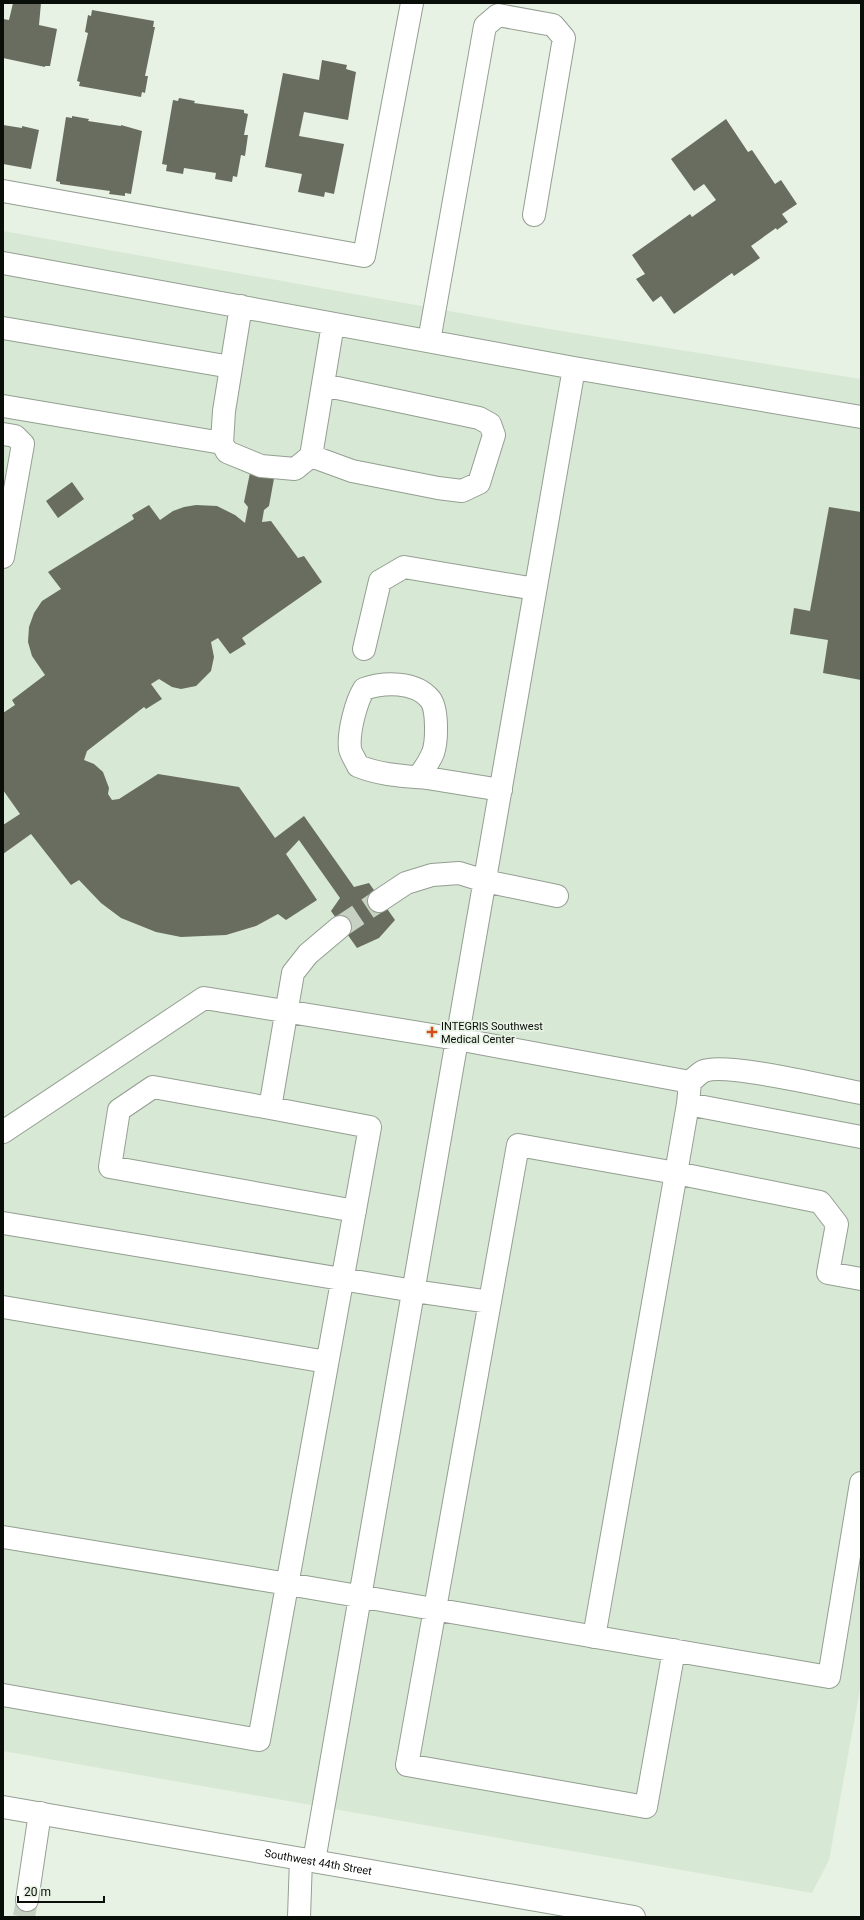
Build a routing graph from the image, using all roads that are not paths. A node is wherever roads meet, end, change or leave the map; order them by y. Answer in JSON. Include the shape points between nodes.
{"nodes":[{"id":1,"x":412,"y":3,"type":"edge"},
{"id":2,"x":3,"y":191,"type":"edge"},
{"id":3,"x":534,"y":215,"type":"dead end"},
{"id":4,"x":3,"y":263,"type":"edge"},
{"id":5,"x":241,"y":306,"type":"junction"},
{"id":6,"x":333,"y":324,"type":"junction"},
{"id":7,"x":3,"y":328,"type":"edge"},
{"id":8,"x":429,"y":341,"type":"junction"},
{"id":9,"x":231,"y":367,"type":"junction"},
{"id":10,"x":574,"y":368,"type":"junction"},
{"id":11,"x":323,"y":385,"type":"junction"},
{"id":12,"x":3,"y":406,"type":"edge"},
{"id":13,"x":861,"y":417,"type":"edge"},
{"id":14,"x":3,"y":434,"type":"edge"},
{"id":15,"x":222,"y":443,"type":"junction"},
{"id":16,"x":311,"y":456,"type":"junction"},
{"id":17,"x":3,"y":558,"type":"edge"},
{"id":18,"x":535,"y":589,"type":"junction"},
{"id":19,"x":364,"y":649,"type":"dead end"},
{"id":20,"x":418,"y":777,"type":"junction"},
{"id":21,"x":501,"y":790,"type":"junction"},
{"id":22,"x":485,"y":882,"type":"junction"},
{"id":23,"x":558,"y":896,"type":"dead end"},
{"id":24,"x":379,"y":901,"type":"tunnel mouth"},
{"id":25,"x":340,"y":927,"type":"tunnel mouth"},
{"id":26,"x":287,"y":1012,"type":"junction"},
{"id":27,"x":457,"y":1039,"type":"junction"},
{"id":28,"x":690,"y":1082,"type":"junction"},
{"id":29,"x":861,"y":1094,"type":"edge"},
{"id":30,"x":688,"y":1104,"type":"junction"},
{"id":31,"x":270,"y":1108,"type":"junction"},
{"id":32,"x":3,"y":1132,"type":"edge"},
{"id":33,"x":861,"y":1137,"type":"edge"},
{"id":34,"x":676,"y":1173,"type":"junction"},
{"id":35,"x":355,"y":1211,"type":"junction"},
{"id":36,"x":3,"y":1223,"type":"edge"},
{"id":37,"x":342,"y":1279,"type":"junction"},
{"id":38,"x":861,"y":1279,"type":"edge"},
{"id":39,"x":414,"y":1291,"type":"junction"},
{"id":40,"x":490,"y":1302,"type":"junction"},
{"id":41,"x":3,"y":1307,"type":"edge"},
{"id":42,"x":327,"y":1362,"type":"junction"},
{"id":43,"x":861,"y":1483,"type":"edge"},
{"id":44,"x":3,"y":1537,"type":"edge"},
{"id":45,"x":288,"y":1584,"type":"junction"},
{"id":46,"x":360,"y":1597,"type":"junction"},
{"id":47,"x":436,"y":1610,"type":"junction"},
{"id":48,"x":594,"y":1637,"type":"junction"},
{"id":49,"x":674,"y":1650,"type":"junction"},
{"id":50,"x":3,"y":1695,"type":"edge"},
{"id":51,"x":3,"y":1807,"type":"edge"},
{"id":52,"x":40,"y":1813,"type":"junction"},
{"id":53,"x":308,"y":1860,"type":"junction"},
{"id":54,"x":26,"y":1900,"type":"tunnel mouth"},
{"id":55,"x":608,"y":1915,"type":"edge"},
{"id":56,"x":299,"y":1917,"type":"edge"},
{"id":57,"x":634,"y":1917,"type":"edge"}],
"edges":[{"from":1,"to":2,"type":"street","via":[[364,256]]},
{"from":3,"to":8,"type":"street","via":[[564,38],[552,25],[498,15],[485,26]]},
{"from":4,"to":5,"type":"street"},
{"from":5,"to":6,"type":"street"},
{"from":5,"to":9,"type":"street"},
{"from":6,"to":8,"type":"street"},
{"from":6,"to":11,"type":"street"},
{"from":7,"to":9,"type":"street"},
{"from":8,"to":10,"type":"street"},
{"from":9,"to":15,"type":"street"},
{"from":10,"to":13,"type":"street"},
{"from":10,"to":18,"type":"street"},
{"from":11,"to":16,"type":"street"},
{"from":11,"to":16,"type":"street","via":[[478,418],[490,424],[494,435],[479,483],[462,491],[352,471]]},
{"from":12,"to":15,"type":"street"},
{"from":14,"to":17,"type":"street","via":[[15,436],[22,444]]},
{"from":15,"to":16,"type":"street","via":[[227,452],[261,466],[295,469]]},
{"from":18,"to":19,"type":"street","via":[[404,566],[380,581]]},
{"from":18,"to":21,"type":"street"},
{"from":20,"to":20,"type":"street","via":[[374,772],[358,766],[350,749],[356,701],[364,689],[377,685],[400,685],[420,690],[432,700],[436,715],[433,752]]},
{"from":20,"to":21,"type":"street"},
{"from":21,"to":22,"type":"street"},
{"from":22,"to":23,"type":"street"},
{"from":22,"to":24,"type":"street","via":[[459,874],[432,875],[406,882]]},
{"from":22,"to":27,"type":"street"},
{"from":25,"to":26,"type":"street","via":[[308,954],[293,973]]},
{"from":26,"to":27,"type":"street"},
{"from":26,"to":31,"type":"street"},
{"from":26,"to":32,"type":"street","via":[[204,998]]},
{"from":27,"to":28,"type":"street"},
{"from":27,"to":39,"type":"street"},
{"from":28,"to":29,"type":"street","via":[[704,1071],[720,1069],[750,1072]]},
{"from":28,"to":30,"type":"street"},
{"from":30,"to":33,"type":"street"},
{"from":30,"to":34,"type":"street"},
{"from":31,"to":35,"type":"street","via":[[370,1127]]},
{"from":31,"to":35,"type":"street","via":[[153,1087],[119,1110],[110,1167]]},
{"from":34,"to":38,"type":"street","via":[[820,1202],[837,1224],[828,1273]]},
{"from":34,"to":40,"type":"street","via":[[518,1145]]},
{"from":34,"to":48,"type":"street"},
{"from":35,"to":37,"type":"street"},
{"from":36,"to":37,"type":"street"},
{"from":37,"to":39,"type":"street"},
{"from":37,"to":42,"type":"street"},
{"from":39,"to":40,"type":"street"},
{"from":39,"to":46,"type":"street"},
{"from":40,"to":47,"type":"street"},
{"from":41,"to":42,"type":"street"},
{"from":42,"to":45,"type":"street"},
{"from":43,"to":49,"type":"street","via":[[829,1677]]},
{"from":44,"to":45,"type":"street"},
{"from":45,"to":46,"type":"street"},
{"from":45,"to":50,"type":"street","via":[[259,1740]]},
{"from":46,"to":47,"type":"street"},
{"from":46,"to":53,"type":"street"},
{"from":47,"to":48,"type":"street"},
{"from":47,"to":49,"type":"street","via":[[407,1765],[638,1806],[646,1807]]},
{"from":48,"to":49,"type":"street"},
{"from":51,"to":52,"type":"street","name":"Southwest 44th Street"},
{"from":52,"to":53,"type":"street","name":"Southwest 44th Street"},
{"from":52,"to":54,"type":"street"},
{"from":53,"to":55,"type":"street","name":"Southwest 44th Street"},
{"from":53,"to":56,"type":"street"},
{"from":55,"to":57,"type":"street","name":"Southwest 44th Street"}]}
